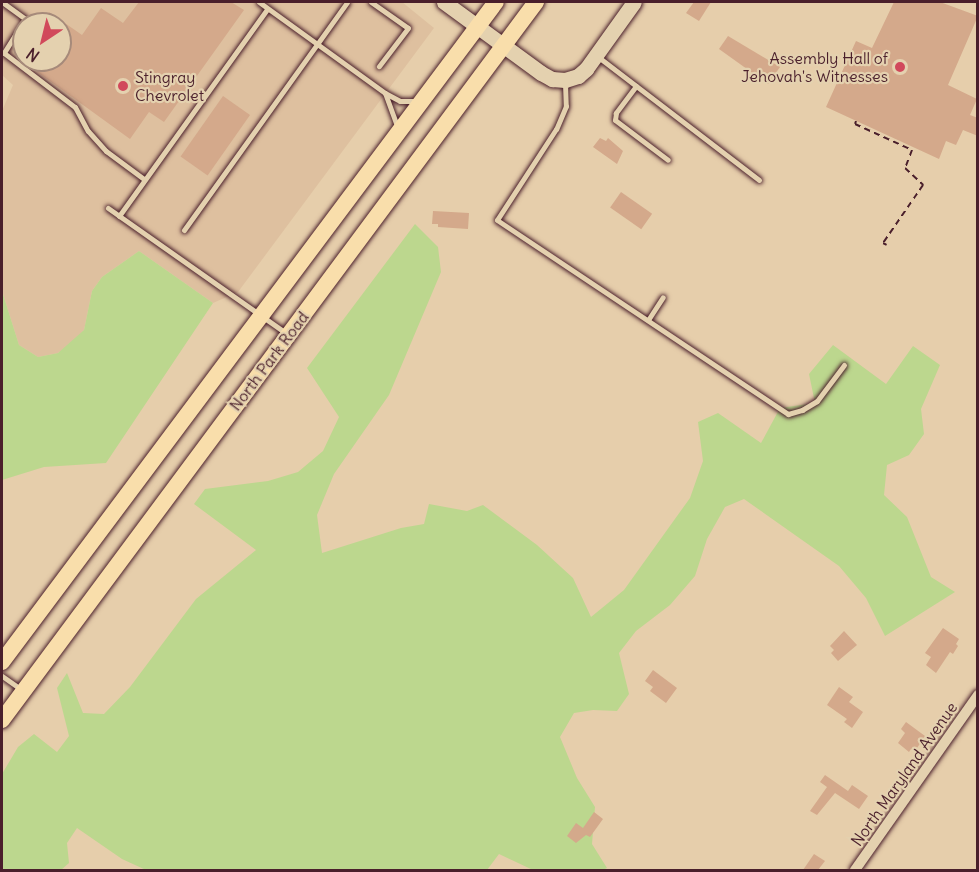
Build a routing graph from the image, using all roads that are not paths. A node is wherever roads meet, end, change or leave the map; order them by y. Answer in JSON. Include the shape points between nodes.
{"nodes":[{"id":1,"x":2,"y":2,"type":"edge"},
{"id":2,"x":259,"y":2,"type":"edge"},
{"id":3,"x":347,"y":2,"type":"edge"},
{"id":4,"x":371,"y":2,"type":"edge"},
{"id":5,"x":444,"y":2,"type":"edge"},
{"id":6,"x":496,"y":2,"type":"edge"},
{"id":7,"x":536,"y":2,"type":"edge"},
{"id":8,"x":634,"y":2,"type":"edge"},
{"id":9,"x":267,"y":9,"type":"junction"},
{"id":10,"x":477,"y":27,"type":"junction"},
{"id":11,"x":316,"y":44,"type":"junction"},
{"id":12,"x":503,"y":45,"type":"junction"},
{"id":13,"x":596,"y":55,"type":"junction"},
{"id":14,"x":380,"y":66,"type":"dead end"},
{"id":15,"x":565,"y":80,"type":"junction"},
{"id":16,"x":636,"y":86,"type":"junction"},
{"id":17,"x":385,"y":93,"type":"junction"},
{"id":18,"x":421,"y":101,"type":"junction"},
{"id":19,"x":399,"y":130,"type":"junction"},
{"id":20,"x":669,"y":160,"type":"dead end"},
{"id":21,"x":144,"y":179,"type":"junction"},
{"id":22,"x":759,"y":180,"type":"dead end"},
{"id":23,"x":108,"y":208,"type":"dead end"},
{"id":24,"x":118,"y":216,"type":"junction"},
{"id":25,"x":184,"y":230,"type":"dead end"},
{"id":26,"x":663,"y":297,"type":"dead end"},
{"id":27,"x":259,"y":315,"type":"junction"},
{"id":28,"x":648,"y":320,"type":"junction"},
{"id":29,"x":289,"y":334,"type":"junction"},
{"id":30,"x":844,"y":365,"type":"dead end"},
{"id":31,"x":2,"y":662,"type":"edge"},
{"id":32,"x":2,"y":676,"type":"edge"},
{"id":33,"x":23,"y":691,"type":"junction"},
{"id":34,"x":978,"y":695,"type":"edge"},
{"id":35,"x":2,"y":720,"type":"edge"},
{"id":36,"x":855,"y":870,"type":"edge"}],
"edges":[{"from":1,"to":21,"type":"lane","via":[[25,19],[3,53],[75,107],[88,131],[106,151]]},
{"from":2,"to":9,"type":"lane"},
{"from":3,"to":11,"type":"lane"},
{"from":4,"to":14,"type":"lane","via":[[408,28]]},
{"from":5,"to":10,"type":"street"},
{"from":6,"to":10,"type":"main road"},
{"from":7,"to":12,"type":"main road","name":"North Park Road"},
{"from":8,"to":13,"type":"street"},
{"from":9,"to":11,"type":"lane"},
{"from":9,"to":21,"type":"lane"},
{"from":10,"to":12,"type":"street"},
{"from":10,"to":18,"type":"main road"},
{"from":11,"to":17,"type":"lane"},
{"from":11,"to":25,"type":"lane"},
{"from":12,"to":15,"type":"street","via":[[541,73]]},
{"from":12,"to":29,"type":"main road","name":"North Park Road"},
{"from":13,"to":15,"type":"street","via":[[578,76]]},
{"from":13,"to":16,"type":"lane"},
{"from":15,"to":28,"type":"lane","via":[[566,106],[556,129],[497,220]]},
{"from":16,"to":20,"type":"lane","via":[[615,120]]},
{"from":16,"to":22,"type":"lane"},
{"from":17,"to":18,"type":"lane","via":[[400,101]]},
{"from":17,"to":19,"type":"lane"},
{"from":18,"to":19,"type":"main road"},
{"from":19,"to":27,"type":"main road"},
{"from":21,"to":24,"type":"lane"},
{"from":23,"to":24,"type":"lane"},
{"from":24,"to":27,"type":"lane"},
{"from":26,"to":28,"type":"lane"},
{"from":27,"to":29,"type":"lane"},
{"from":27,"to":31,"type":"main road"},
{"from":28,"to":30,"type":"lane","via":[[788,414],[817,401]]},
{"from":29,"to":33,"type":"main road","name":"North Park Road"},
{"from":32,"to":33,"type":"lane"},
{"from":33,"to":35,"type":"main road","name":"North Park Road"},
{"from":34,"to":36,"type":"street","name":"North Maryland Avenue"}]}
